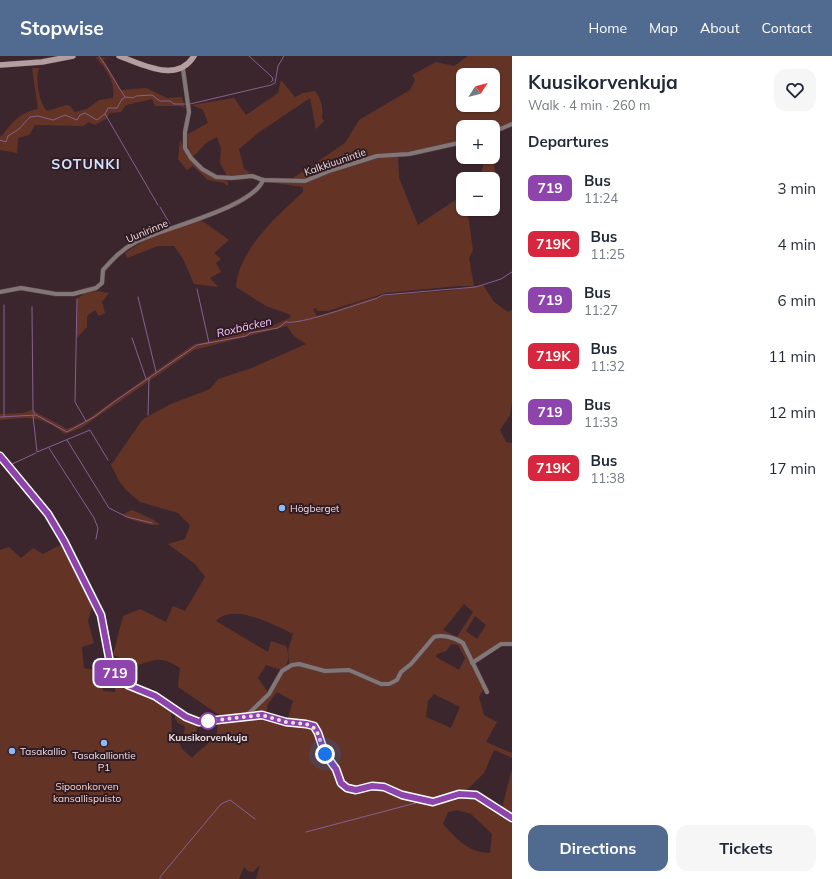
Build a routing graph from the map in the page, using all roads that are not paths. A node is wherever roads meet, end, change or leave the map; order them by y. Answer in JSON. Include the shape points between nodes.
{"nodes":[{"id":1,"x":73,"y":56,"type":"edge"},
{"id":2,"x":118,"y":56,"type":"edge"},
{"id":3,"x":186,"y":56,"type":"edge"},
{"id":4,"x":194,"y":56,"type":"edge"},
{"id":5,"x":191,"y":62,"type":"junction"},
{"id":6,"x":0,"y":65,"type":"edge"},
{"id":7,"x":183,"y":69,"type":"junction"},
{"id":8,"x":512,"y":124,"type":"edge"},
{"id":9,"x":500,"y":129,"type":"edge"},
{"id":10,"x":456,"y":144,"type":"edge"},
{"id":11,"x":263,"y":180,"type":"junction"},
{"id":12,"x":0,"y":292,"type":"edge"},
{"id":13,"x":0,"y":456,"type":"edge"},
{"id":14,"x":512,"y":644,"type":"edge"},
{"id":15,"x":472,"y":663,"type":"junction"},
{"id":16,"x":487,"y":692,"type":"dead end"},
{"id":17,"x":245,"y":717,"type":"junction"},
{"id":18,"x":512,"y":818,"type":"edge"}],
"edges":[{"from":1,"to":6,"type":"street","via":[[42,62]]},
{"from":2,"to":7,"type":"street","via":[[162,70]]},
{"from":3,"to":5,"type":"street"},
{"from":4,"to":5,"type":"street"},
{"from":5,"to":7,"type":"street"},
{"from":7,"to":11,"type":"street","name":"Kalkkiuunintie","via":[[189,112],[184,139],[188,154],[202,169],[216,177],[252,176]]},
{"from":8,"to":9,"type":"street"},
{"from":10,"to":11,"type":"street","name":"Kalkkiuunintie","via":[[409,154],[377,156],[305,181]]},
{"from":11,"to":12,"type":"street","name":"Uunirinne","via":[[257,190],[226,208],[148,236],[118,253],[103,270],[102,284],[96,288],[65,294],[21,288]]},
{"from":13,"to":17,"type":"street","via":[[48,514],[64,541],[101,615],[109,663],[113,671],[133,689],[155,696],[192,719],[204,722]]},
{"from":14,"to":15,"type":"street","via":[[501,644]]},
{"from":15,"to":16,"type":"street"},
{"from":15,"to":17,"type":"street","via":[[463,643],[456,639],[437,636],[401,672],[397,680],[389,684],[381,684],[349,670],[325,670],[296,664],[282,671],[269,694]]},
{"from":17,"to":18,"type":"street","via":[[262,715],[314,726],[325,754],[336,769],[341,783],[347,788],[356,790],[372,786],[384,787],[402,795],[433,802],[459,794],[476,795]]}]}
